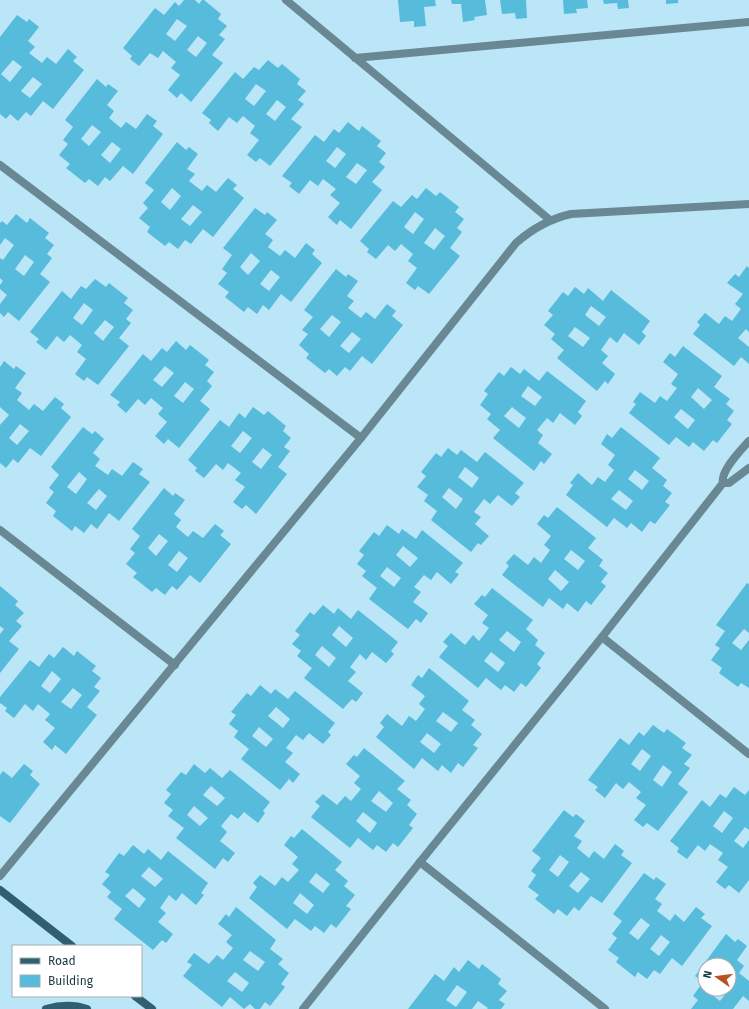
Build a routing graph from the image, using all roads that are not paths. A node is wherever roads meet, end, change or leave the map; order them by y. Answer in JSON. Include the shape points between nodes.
{"nodes":[{"id":1,"x":286,"y":0,"type":"edge"},
{"id":2,"x":749,"y":22,"type":"edge"},
{"id":3,"x":355,"y":58,"type":"junction"},
{"id":4,"x":0,"y":165,"type":"edge"},
{"id":5,"x":749,"y":204,"type":"edge"},
{"id":6,"x":550,"y":220,"type":"junction"},
{"id":7,"x":361,"y":438,"type":"junction"},
{"id":8,"x":749,"y":441,"type":"edge"},
{"id":9,"x":749,"y":468,"type":"edge"},
{"id":10,"x":723,"y":483,"type":"junction"},
{"id":11,"x":0,"y":530,"type":"edge"},
{"id":12,"x":602,"y":637,"type":"junction"},
{"id":13,"x":175,"y":664,"type":"junction"},
{"id":14,"x":749,"y":754,"type":"edge"},
{"id":15,"x":420,"y":862,"type":"junction"},
{"id":16,"x":0,"y":876,"type":"edge"},
{"id":17,"x":0,"y":890,"type":"edge"},
{"id":18,"x":71,"y":945,"type":"edge"},
{"id":19,"x":136,"y":997,"type":"edge"},
{"id":20,"x":46,"y":1009,"type":"edge"},
{"id":21,"x":86,"y":1009,"type":"edge"},
{"id":22,"x":152,"y":1009,"type":"edge"},
{"id":23,"x":302,"y":1009,"type":"edge"},
{"id":24,"x":605,"y":1009,"type":"edge"}],
"edges":[{"from":1,"to":3,"type":"street"},
{"from":2,"to":3,"type":"street"},
{"from":3,"to":6,"type":"street"},
{"from":4,"to":7,"type":"street"},
{"from":5,"to":6,"type":"street","via":[[571,214]]},
{"from":6,"to":7,"type":"street","via":[[529,231],[516,243]]},
{"from":7,"to":13,"type":"street"},
{"from":8,"to":10,"type":"street","via":[[726,469],[722,476]]},
{"from":9,"to":10,"type":"street","via":[[730,483]]},
{"from":10,"to":12,"type":"street"},
{"from":11,"to":13,"type":"street"},
{"from":12,"to":14,"type":"street"},
{"from":12,"to":15,"type":"street"},
{"from":13,"to":16,"type":"street"},
{"from":15,"to":23,"type":"street"},
{"from":15,"to":24,"type":"street"},
{"from":17,"to":18,"type":"street"},
{"from":19,"to":22,"type":"street"},
{"from":20,"to":21,"type":"street","via":[[72,1005]]}]}
